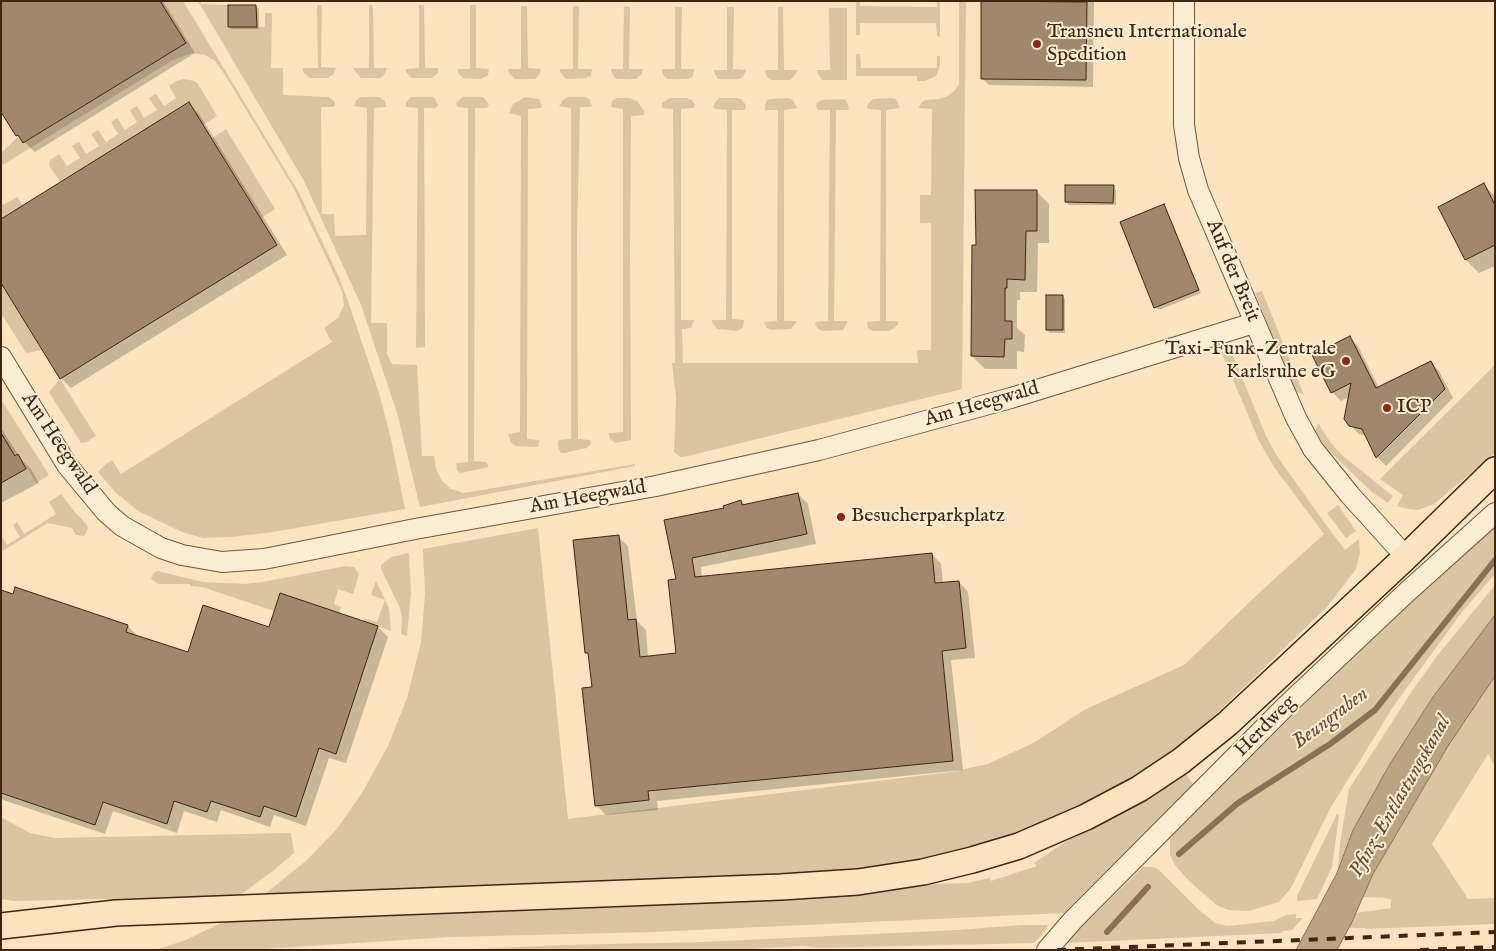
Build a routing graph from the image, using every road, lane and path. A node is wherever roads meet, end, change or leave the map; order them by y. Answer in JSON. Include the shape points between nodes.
{"nodes":[{"id":1,"x":1184,"y":1,"type":"edge"},
{"id":2,"x":1254,"y":323,"type":"junction"},
{"id":3,"x":1,"y":356,"type":"edge"},
{"id":4,"x":1495,"y":470,"type":"edge"},
{"id":5,"x":1495,"y":514,"type":"edge"},
{"id":6,"x":1406,"y":556,"type":"junction"},
{"id":7,"x":1,"y":909,"type":"edge"},
{"id":8,"x":116,"y":913,"type":"junction"},
{"id":9,"x":1,"y":926,"type":"edge"},
{"id":10,"x":1047,"y":950,"type":"edge"}],
"edges":[{"from":1,"to":2,"type":"street","name":"Auf der Breit","via":[[1184,125],[1189,158],[1198,190]]},
{"from":2,"to":3,"type":"street","name":"Am Heegwald","via":[[1012,398],[810,452],[656,486],[264,558],[222,562],[161,548],[122,526],[106,512],[67,466]]},
{"from":2,"to":6,"type":"street","name":"Auf der Breit","via":[[1312,449]]},
{"from":4,"to":6,"type":"main road"},
{"from":5,"to":10,"type":"street","name":"Herdweg","via":[[1286,707]]},
{"from":6,"to":8,"type":"main road","via":[[1227,724],[1181,761],[1139,789],[1086,817],[1019,846],[972,860],[894,877],[800,886]]},
{"from":7,"to":8,"type":"main road"},
{"from":8,"to":9,"type":"main road"}]}
